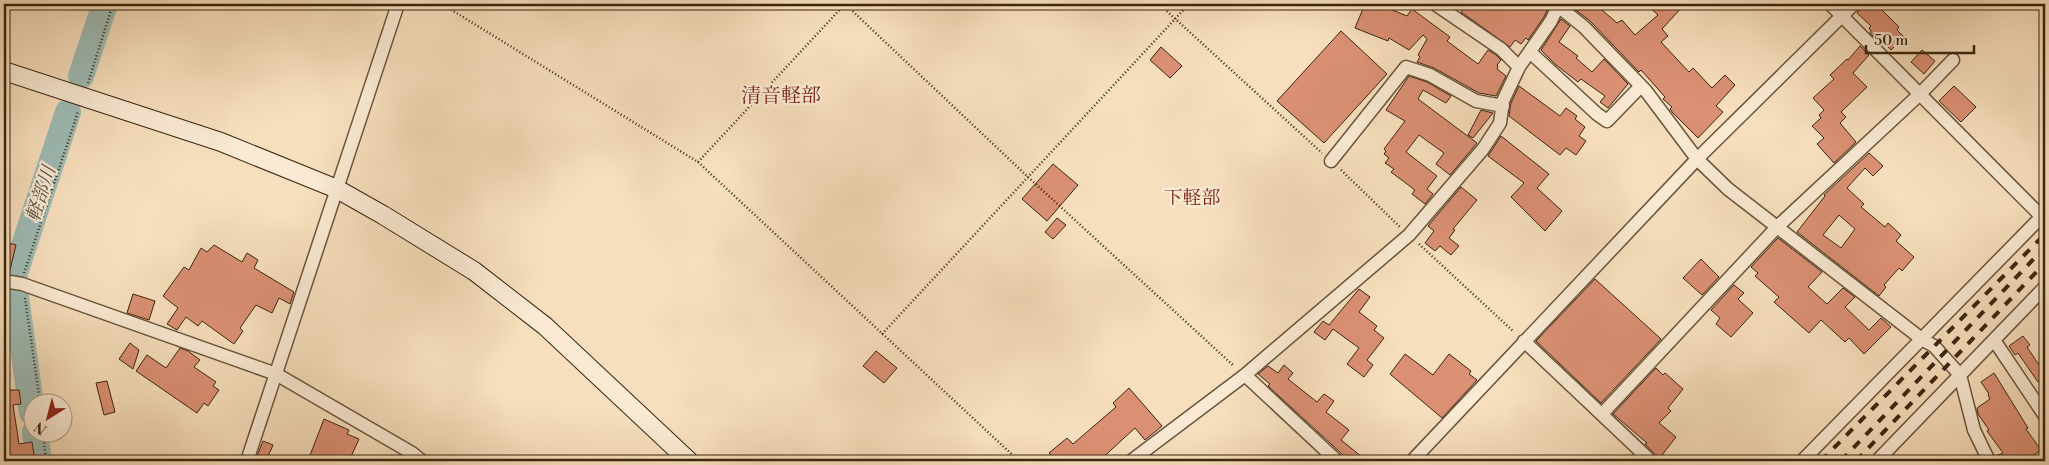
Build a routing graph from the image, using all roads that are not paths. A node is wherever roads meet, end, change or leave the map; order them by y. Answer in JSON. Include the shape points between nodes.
{"nodes":[{"id":1,"x":398,"y":4,"type":"edge"},
{"id":2,"x":1435,"y":4,"type":"edge"},
{"id":3,"x":1830,"y":4,"type":"edge"},
{"id":4,"x":1854,"y":4,"type":"edge"},
{"id":5,"x":1559,"y":5,"type":"edge"},
{"id":6,"x":1842,"y":16,"type":"junction"},
{"id":7,"x":1530,"y":52,"type":"junction"},
{"id":8,"x":1953,"y":60,"type":"dead end"},
{"id":9,"x":1519,"y":67,"type":"junction"},
{"id":10,"x":4,"y":71,"type":"edge"},
{"id":11,"x":1641,"y":86,"type":"junction"},
{"id":12,"x":1920,"y":94,"type":"junction"},
{"id":13,"x":1503,"y":106,"type":"junction"},
{"id":14,"x":1697,"y":159,"type":"junction"},
{"id":15,"x":1332,"y":161,"type":"road end"},
{"id":16,"x":337,"y":190,"type":"junction"},
{"id":17,"x":2044,"y":215,"type":"edge"},
{"id":18,"x":1777,"y":227,"type":"junction"},
{"id":19,"x":4,"y":281,"type":"edge"},
{"id":20,"x":2045,"y":287,"type":"edge"},
{"id":21,"x":1923,"y":340,"type":"junction"},
{"id":22,"x":1994,"y":340,"type":"junction"},
{"id":23,"x":1524,"y":341,"type":"junction"},
{"id":24,"x":276,"y":374,"type":"junction"},
{"id":25,"x":1245,"y":375,"type":"junction"},
{"id":26,"x":1960,"y":375,"type":"junction"},
{"id":27,"x":1602,"y":414,"type":"junction"},
{"id":28,"x":2045,"y":416,"type":"edge"},
{"id":29,"x":247,"y":461,"type":"edge"},
{"id":30,"x":421,"y":461,"type":"edge"},
{"id":31,"x":689,"y":461,"type":"edge"},
{"id":32,"x":1131,"y":461,"type":"edge"},
{"id":33,"x":1337,"y":461,"type":"edge"},
{"id":34,"x":1412,"y":461,"type":"edge"},
{"id":35,"x":1651,"y":461,"type":"edge"},
{"id":36,"x":1802,"y":461,"type":"edge"},
{"id":37,"x":1877,"y":461,"type":"edge"},
{"id":38,"x":1989,"y":461,"type":"edge"}],
"edges":[{"from":1,"to":16,"type":"street"},
{"from":2,"to":9,"type":"street","via":[[1501,49]]},
{"from":3,"to":6,"type":"street"},
{"from":4,"to":6,"type":"street"},
{"from":5,"to":7,"type":"street"},
{"from":5,"to":11,"type":"street"},
{"from":6,"to":12,"type":"street"},
{"from":6,"to":14,"type":"street"},
{"from":7,"to":9,"type":"street"},
{"from":7,"to":11,"type":"street","via":[[1607,120]]},
{"from":8,"to":12,"type":"street"},
{"from":9,"to":13,"type":"street"},
{"from":10,"to":16,"type":"street","via":[[221,142]]},
{"from":11,"to":14,"type":"street"},
{"from":12,"to":17,"type":"street"},
{"from":12,"to":18,"type":"street"},
{"from":13,"to":15,"type":"street","via":[[1476,101],[1430,75],[1406,67]]},
{"from":13,"to":25,"type":"street","via":[[1500,123],[1483,149],[1409,235]]},
{"from":14,"to":18,"type":"street","via":[[1728,189]]},
{"from":14,"to":23,"type":"street"},
{"from":16,"to":24,"type":"street"},
{"from":16,"to":31,"type":"street","via":[[383,215],[490,283],[545,326]]},
{"from":17,"to":21,"type":"street"},
{"from":18,"to":21,"type":"street"},
{"from":18,"to":27,"type":"street"},
{"from":19,"to":24,"type":"street","via":[[22,284]]},
{"from":20,"to":22,"type":"street"},
{"from":21,"to":26,"type":"street","via":[[1934,346]]},
{"from":21,"to":36,"type":"street"},
{"from":22,"to":26,"type":"street"},
{"from":22,"to":28,"type":"street"},
{"from":23,"to":27,"type":"street"},
{"from":23,"to":34,"type":"street"},
{"from":24,"to":29,"type":"street"},
{"from":24,"to":30,"type":"street"},
{"from":25,"to":32,"type":"street"},
{"from":25,"to":33,"type":"street"},
{"from":26,"to":37,"type":"street"},
{"from":26,"to":38,"type":"street","via":[[1974,430]]},
{"from":27,"to":35,"type":"street"}]}
